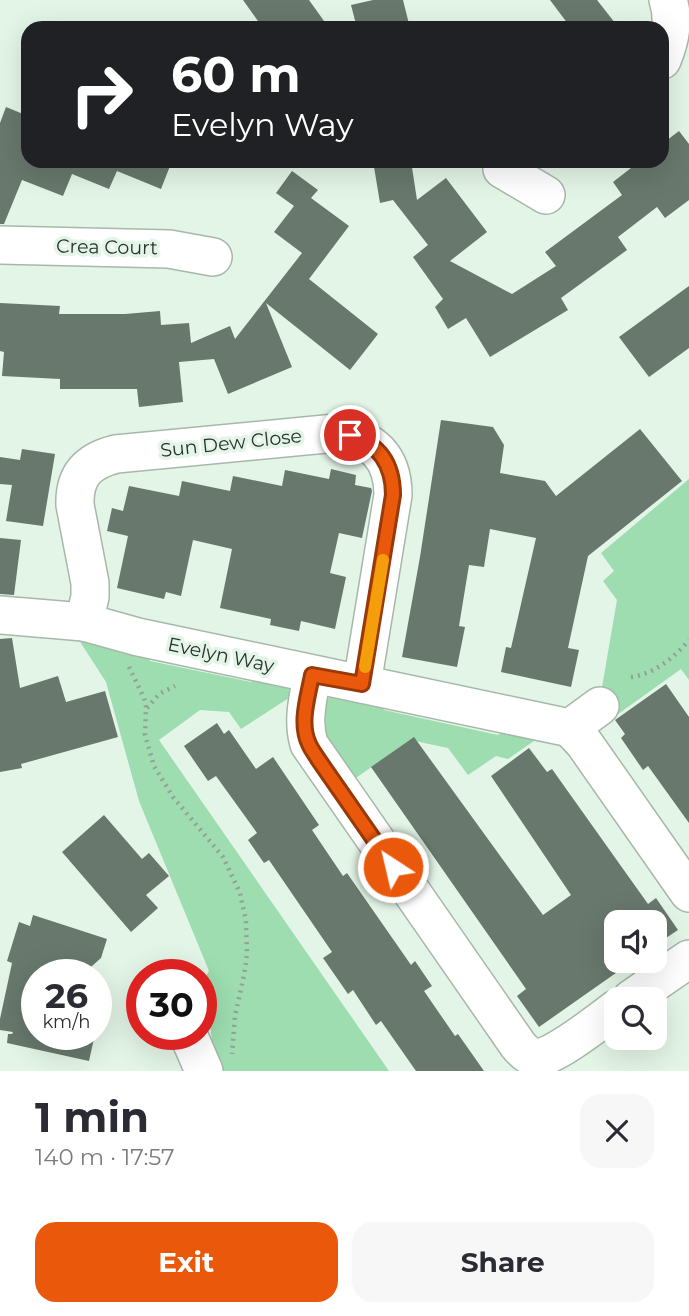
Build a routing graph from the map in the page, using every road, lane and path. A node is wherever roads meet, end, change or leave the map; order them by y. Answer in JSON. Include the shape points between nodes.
{"nodes":[{"id":1,"x":668,"y":0,"type":"edge"},
{"id":2,"x":669,"y":37,"type":"edge"},
{"id":3,"x":0,"y":245,"type":"edge"},
{"id":4,"x":213,"y":257,"type":"dead end"},
{"id":5,"x":0,"y":615,"type":"edge"},
{"id":6,"x":84,"y":622,"type":"junction"},
{"id":7,"x":689,"y":640,"type":"edge"},
{"id":8,"x":312,"y":675,"type":"junction"},
{"id":9,"x":631,"y":677,"type":"dead end"},
{"id":10,"x":362,"y":684,"type":"junction"},
{"id":11,"x":176,"y":686,"type":"dead end"},
{"id":12,"x":600,"y":706,"type":"dead end"},
{"id":13,"x":145,"y":712,"type":"dead end"},
{"id":14,"x":144,"y":719,"type":"dead end"},
{"id":15,"x":570,"y":728,"type":"junction"},
{"id":16,"x":689,"y":893,"type":"edge"},
{"id":17,"x":689,"y":959,"type":"edge"},
{"id":18,"x":648,"y":987,"type":"edge"},
{"id":19,"x":604,"y":1017,"type":"edge"},
{"id":20,"x":203,"y":1050,"type":"edge"},
{"id":21,"x":218,"y":1065,"type":"edge"}],
"edges":[{"from":1,"to":2,"type":"street"},
{"from":3,"to":4,"type":"street","name":"Crea Court","via":[[158,248]]},
{"from":5,"to":6,"type":"street","name":"Evelyn Way"},
{"from":6,"to":8,"type":"street","name":"Evelyn Way"},
{"from":6,"to":10,"type":"street","name":"Sun Dew Close","via":[[90,583],[75,493],[81,476],[96,461],[129,453],[350,435],[378,450],[393,481]]},
{"from":7,"to":9,"type":"path","via":[[658,667]]},
{"from":8,"to":10,"type":"street","name":"Evelyn Way"},
{"from":8,"to":19,"type":"street","via":[[305,718],[309,744],[519,1045],[536,1058],[544,1057]]},
{"from":10,"to":15,"type":"street","name":"Evelyn Way"},
{"from":11,"to":13,"type":"path","via":[[159,695]]},
{"from":12,"to":15,"type":"street"},
{"from":14,"to":21,"type":"path","via":[[154,766],[180,807],[223,858],[243,902],[244,975],[233,1032]]},
{"from":15,"to":16,"type":"street"},
{"from":17,"to":18,"type":"street"},
{"from":20,"to":21,"type":"street"}]}
